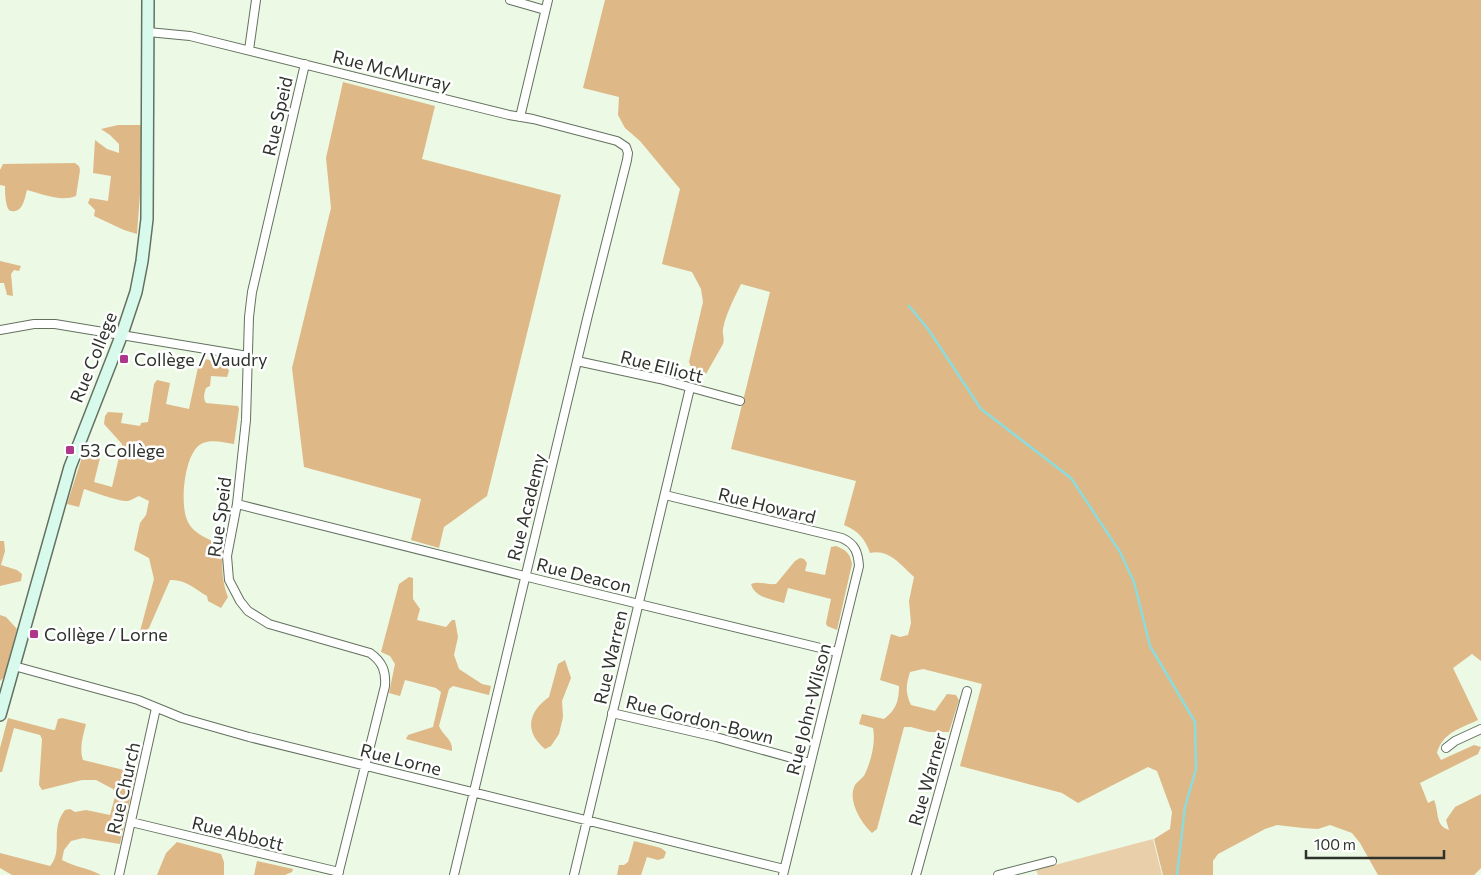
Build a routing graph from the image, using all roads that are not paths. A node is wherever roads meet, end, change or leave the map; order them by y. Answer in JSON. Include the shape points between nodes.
{"nodes":[{"id":1,"x":148,"y":0,"type":"edge"},
{"id":2,"x":256,"y":0,"type":"edge"},
{"id":3,"x":510,"y":0,"type":"edge"},
{"id":4,"x":548,"y":0,"type":"edge"},
{"id":5,"x":545,"y":10,"type":"junction"},
{"id":6,"x":148,"y":32,"type":"junction"},
{"id":7,"x":249,"y":50,"type":"junction"},
{"id":8,"x":305,"y":64,"type":"junction"},
{"id":9,"x":520,"y":117,"type":"junction"},
{"id":10,"x":626,"y":147,"type":"joint"},
{"id":11,"x":0,"y":330,"type":"edge"},
{"id":12,"x":122,"y":334,"type":"junction"},
{"id":13,"x":248,"y":356,"type":"junction"},
{"id":14,"x":577,"y":361,"type":"junction"},
{"id":15,"x":690,"y":388,"type":"junction"},
{"id":16,"x":740,"y":401,"type":"dead end"},
{"id":17,"x":666,"y":495,"type":"junction"},
{"id":18,"x":237,"y":504,"type":"junction"},
{"id":19,"x":856,"y":551,"type":"joint"},
{"id":20,"x":525,"y":576,"type":"junction"},
{"id":21,"x":637,"y":604,"type":"junction"},
{"id":22,"x":837,"y":652,"type":"junction"},
{"id":23,"x":14,"y":666,"type":"junction"},
{"id":24,"x":967,"y":691,"type":"dead end"},
{"id":25,"x":3,"y":692,"type":"edge"},
{"id":26,"x":156,"y":708,"type":"junction"},
{"id":27,"x":612,"y":713,"type":"junction"},
{"id":28,"x":0,"y":715,"type":"edge"},
{"id":29,"x":1481,"y":729,"type":"edge"},
{"id":30,"x":1446,"y":748,"type":"dead end"},
{"id":31,"x":810,"y":762,"type":"junction"},
{"id":32,"x":366,"y":766,"type":"junction"},
{"id":33,"x":473,"y":793,"type":"junction"},
{"id":34,"x":587,"y":821,"type":"junction"},
{"id":35,"x":131,"y":822,"type":"junction"},
{"id":36,"x":1052,"y":860,"type":"dead end"},
{"id":37,"x":784,"y":872,"type":"edge"},
{"id":38,"x":338,"y":874,"type":"edge"},
{"id":39,"x":119,"y":875,"type":"edge"},
{"id":40,"x":454,"y":875,"type":"edge"},
{"id":41,"x":574,"y":875,"type":"edge"},
{"id":42,"x":916,"y":875,"type":"edge"},
{"id":43,"x":998,"y":875,"type":"edge"}],
"edges":[{"from":1,"to":6,"type":"street","name":"Rue College"},
{"from":2,"to":7,"type":"street"},
{"from":3,"to":5,"type":"street"},
{"from":4,"to":5,"type":"street"},
{"from":5,"to":9,"type":"street"},
{"from":6,"to":7,"type":"street","name":"Rue McMurray","via":[[190,36]]},
{"from":6,"to":12,"type":"street","name":"Rue College","via":[[146,232],[136,292]]},
{"from":7,"to":8,"type":"street","name":"Rue McMurray"},
{"from":8,"to":9,"type":"street","name":"Rue McMurray"},
{"from":8,"to":13,"type":"street","name":"Rue Speid","via":[[255,278]]},
{"from":9,"to":10,"type":"street","name":"Rue McMurray"},
{"from":10,"to":14,"type":"street","name":"Rue Academy","via":[[627,160]]},
{"from":11,"to":12,"type":"street","via":[[48,324]]},
{"from":12,"to":13,"type":"street"},
{"from":12,"to":23,"type":"street","name":"Rue College","via":[[70,467]]},
{"from":13,"to":18,"type":"street","name":"Rue Speid","via":[[247,410]]},
{"from":14,"to":15,"type":"street","name":"Rue Elliott"},
{"from":14,"to":20,"type":"street","name":"Rue Academy"},
{"from":15,"to":16,"type":"street","name":"Rue Elliott"},
{"from":15,"to":17,"type":"street","name":"Rue Warren"},
{"from":17,"to":19,"type":"street","name":"Rue Howard","via":[[842,538],[849,541]]},
{"from":17,"to":21,"type":"street","name":"Rue Warren"},
{"from":18,"to":20,"type":"street","name":"Rue Deacon"},
{"from":18,"to":32,"type":"street","name":"Rue Speid","via":[[227,569],[233,591],[248,611],[280,629],[370,653],[384,667],[385,686]]},
{"from":19,"to":22,"type":"street","name":"Rue John-Wilson","via":[[859,566]]},
{"from":20,"to":21,"type":"street","name":"Rue Deacon"},
{"from":20,"to":33,"type":"street","name":"Rue Academy"},
{"from":21,"to":22,"type":"street","name":"Rue Deacon"},
{"from":21,"to":27,"type":"street","name":"Rue Warren"},
{"from":22,"to":31,"type":"street","name":"Rue John-Wilson"},
{"from":23,"to":25,"type":"street","name":"Rue College"},
{"from":23,"to":26,"type":"street","name":"Rue Lorne"},
{"from":24,"to":42,"type":"street","name":"Rue Warner"},
{"from":25,"to":28,"type":"street","name":"Rue College"},
{"from":26,"to":32,"type":"street","name":"Rue Lorne","via":[[249,737]]},
{"from":26,"to":35,"type":"street","name":"Rue Church"},
{"from":27,"to":31,"type":"street","name":"Rue Gordon-Bown"},
{"from":27,"to":34,"type":"street","name":"Rue Warren"},
{"from":29,"to":30,"type":"street","via":[[1455,740]]},
{"from":31,"to":37,"type":"street","name":"Rue John-Wilson"},
{"from":32,"to":33,"type":"street","name":"Rue Lorne"},
{"from":32,"to":38,"type":"street","name":"Rue Speid"},
{"from":33,"to":34,"type":"street","name":"Rue Lorne"},
{"from":33,"to":40,"type":"street","name":"Rue Academy"},
{"from":34,"to":37,"type":"street","name":"Rue Lorne"},
{"from":34,"to":41,"type":"street","name":"Rue Warren"},
{"from":35,"to":38,"type":"street","name":"Rue Abbott"},
{"from":35,"to":39,"type":"street","name":"Rue Church"},
{"from":36,"to":43,"type":"street"}]}
